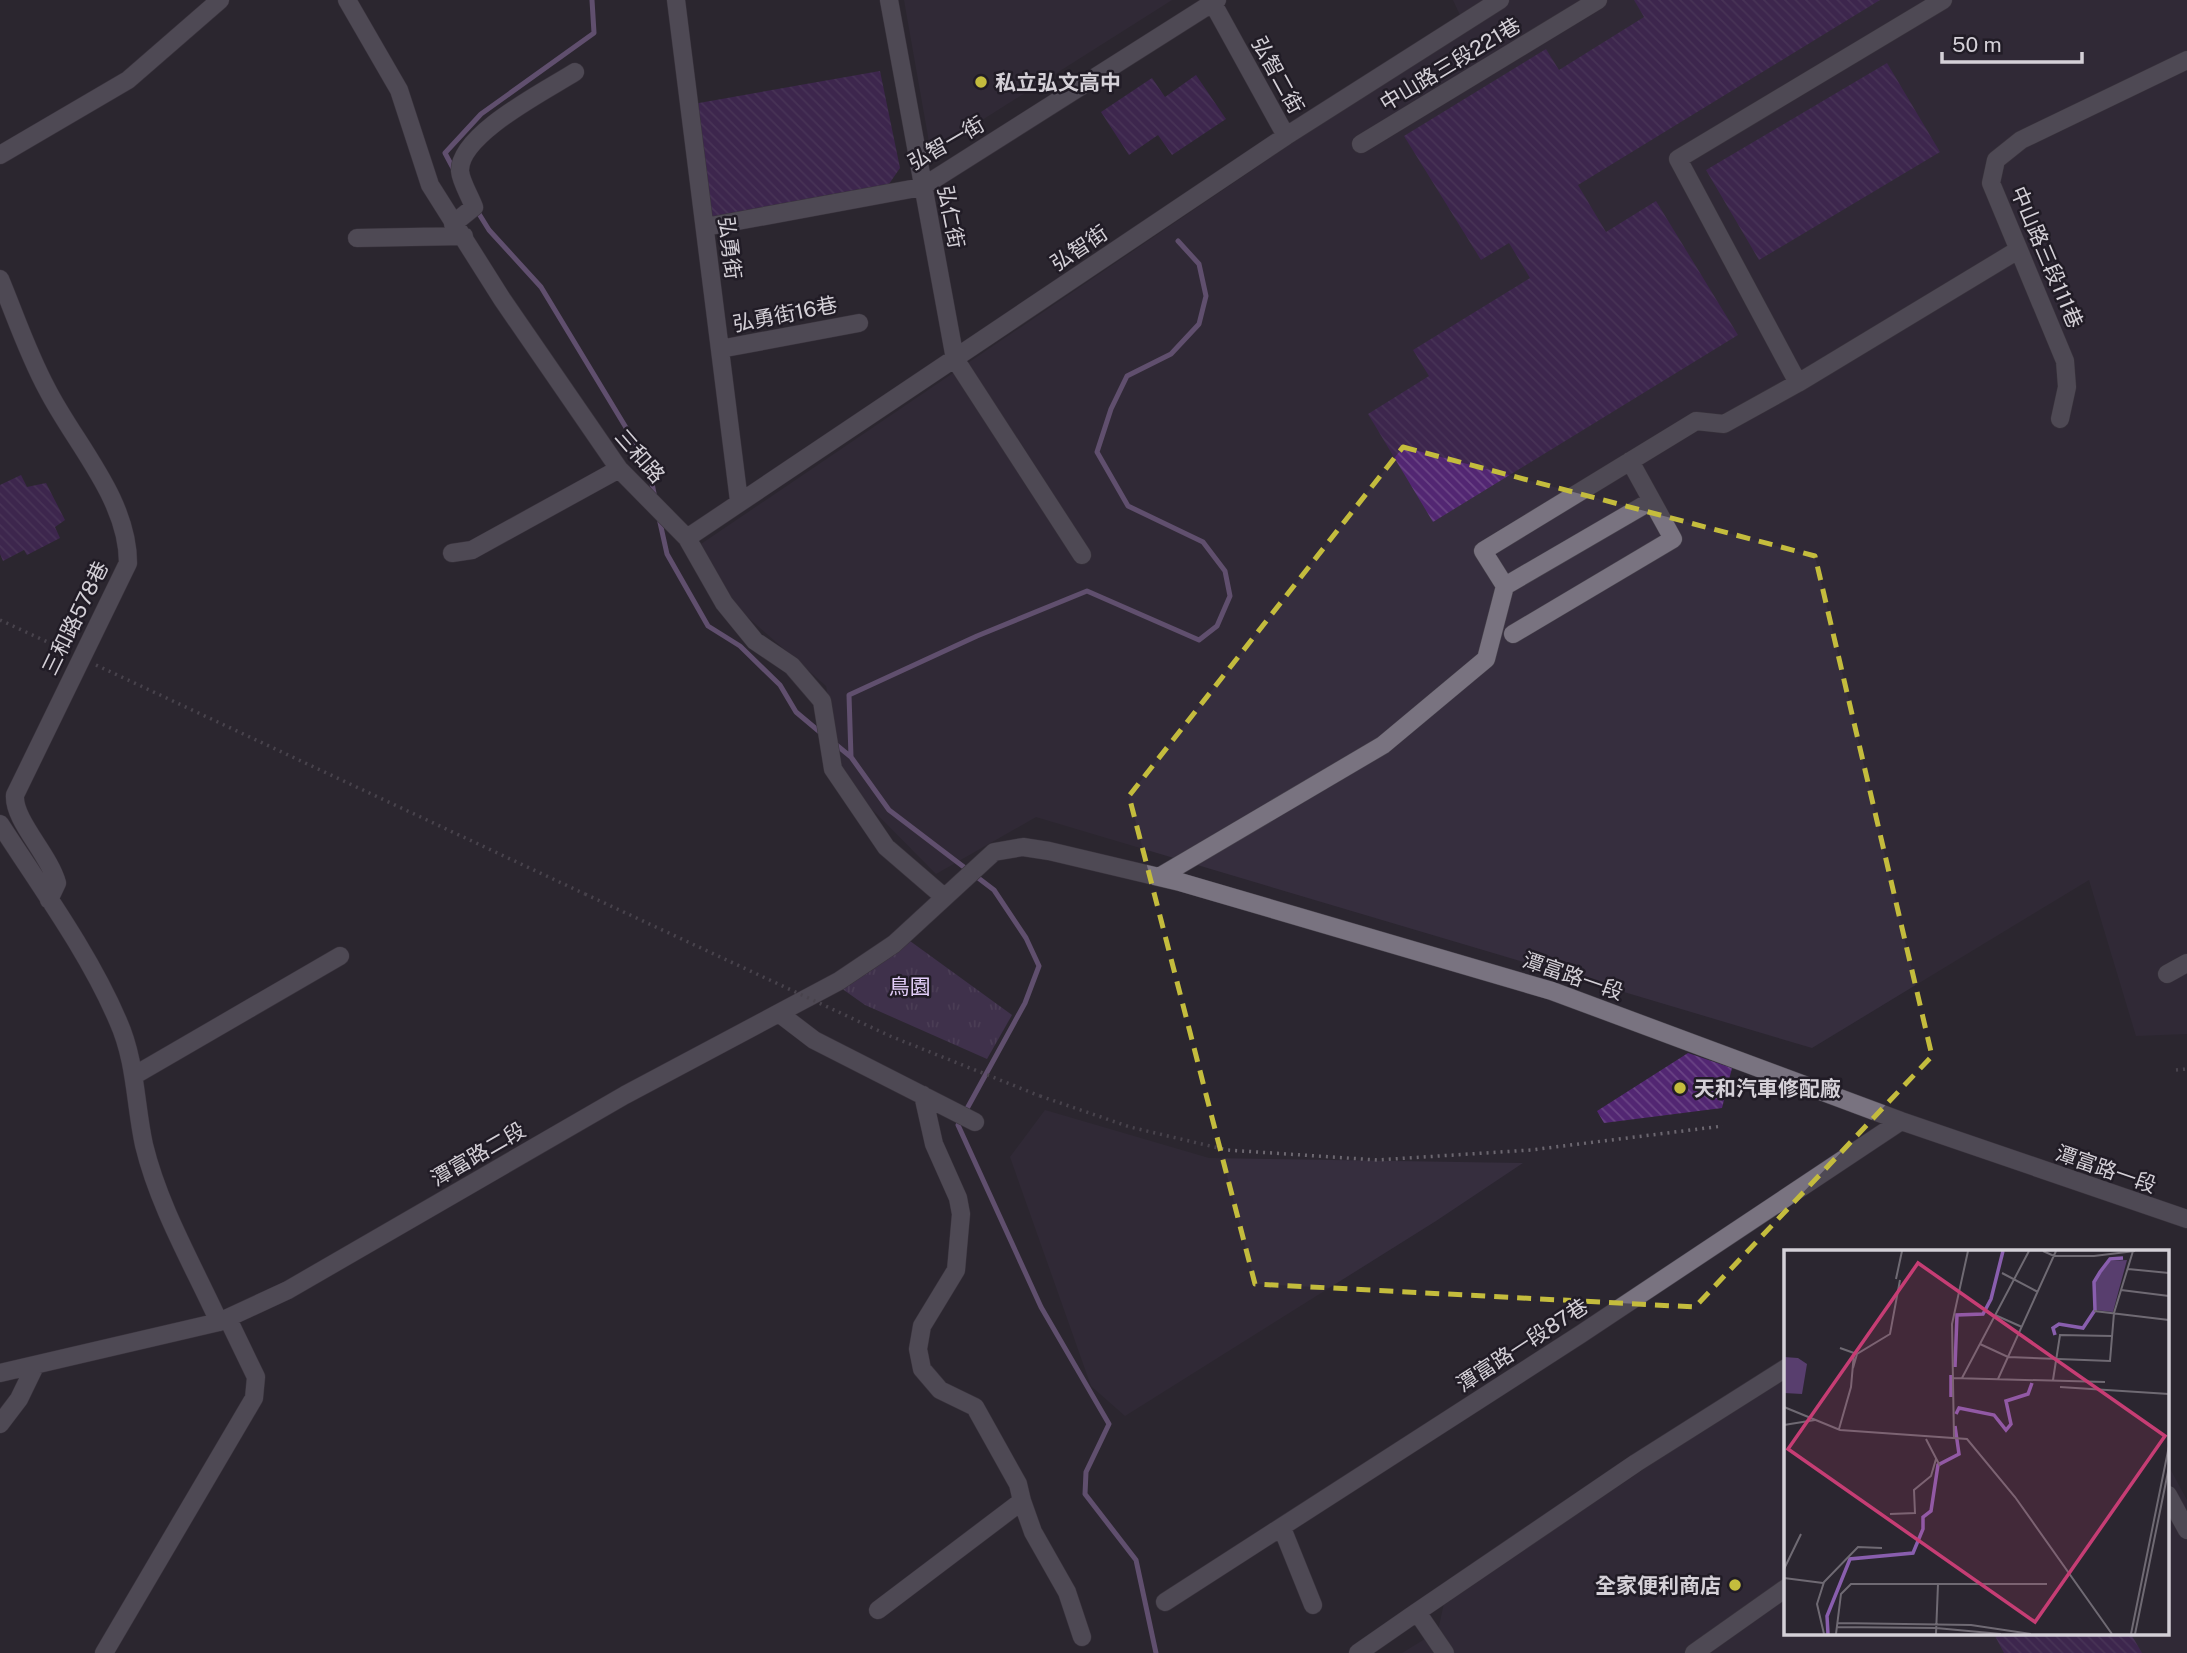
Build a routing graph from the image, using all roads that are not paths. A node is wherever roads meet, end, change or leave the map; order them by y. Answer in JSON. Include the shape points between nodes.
{"nodes":[{"id":1,"x":220,"y":0,"type":"edge"},
{"id":2,"x":347,"y":0,"type":"edge"},
{"id":3,"x":676,"y":0,"type":"edge"},
{"id":4,"x":889,"y":0,"type":"edge"},
{"id":5,"x":1500,"y":0,"type":"edge"},
{"id":6,"x":1598,"y":0,"type":"edge"},
{"id":7,"x":1943,"y":0,"type":"edge"},
{"id":8,"x":1214,"y":1,"type":"edge"},
{"id":9,"x":2187,"y":60,"type":"edge"},
{"id":10,"x":575,"y":72,"type":"dead end"},
{"id":11,"x":1286,"y":136,"type":"junction"},
{"id":12,"x":1360,"y":144,"type":"dead end"},
{"id":13,"x":0,"y":155,"type":"edge"},
{"id":14,"x":922,"y":187,"type":"junction"},
{"id":15,"x":705,"y":227,"type":"junction"},
{"id":16,"x":458,"y":230,"type":"junction"},
{"id":17,"x":357,"y":238,"type":"dead end"},
{"id":18,"x":2018,"y":250,"type":"junction"},
{"id":19,"x":0,"y":279,"type":"edge"},
{"id":20,"x":859,"y":323,"type":"dead end"},
{"id":21,"x":720,"y":349,"type":"junction"},
{"id":22,"x":955,"y":359,"type":"junction"},
{"id":23,"x":1798,"y":383,"type":"junction"},
{"id":24,"x":2060,"y":419,"type":"dead end"},
{"id":25,"x":1630,"y":461,"type":"junction"},
{"id":26,"x":619,"y":469,"type":"junction"},
{"id":27,"x":740,"y":501,"type":"junction"},
{"id":28,"x":1651,"y":501,"type":"junction"},
{"id":29,"x":687,"y":538,"type":"junction"},
{"id":30,"x":452,"y":553,"type":"dead end"},
{"id":31,"x":1082,"y":555,"type":"dead end"},
{"id":32,"x":1505,"y":586,"type":"junction"},
{"id":33,"x":1513,"y":635,"type":"dead end"},
{"id":34,"x":0,"y":824,"type":"edge"},
{"id":35,"x":1159,"y":877,"type":"junction"},
{"id":36,"x":951,"y":891,"type":"junction"},
{"id":37,"x":48,"y":900,"type":"junction"},
{"id":38,"x":340,"y":956,"type":"dead end"},
{"id":39,"x":2187,"y":963,"type":"edge"},
{"id":40,"x":2167,"y":974,"type":"dead end"},
{"id":41,"x":780,"y":1014,"type":"junction"},
{"id":42,"x":135,"y":1075,"type":"junction"},
{"id":43,"x":923,"y":1095,"type":"junction"},
{"id":44,"x":973,"y":1120,"type":"dead end"},
{"id":45,"x":1901,"y":1121,"type":"junction"},
{"id":46,"x":2187,"y":1219,"type":"edge"},
{"id":47,"x":223,"y":1321,"type":"junction"},
{"id":48,"x":35,"y":1366,"type":"junction"},
{"id":49,"x":1784,"y":1369,"type":"edge"},
{"id":50,"x":0,"y":1373,"type":"edge"},
{"id":51,"x":0,"y":1424,"type":"edge"},
{"id":52,"x":2187,"y":1492,"type":"edge"},
{"id":53,"x":2170,"y":1497,"type":"edge"},
{"id":54,"x":2170,"y":1499,"type":"edge"},
{"id":55,"x":1022,"y":1501,"type":"junction"},
{"id":56,"x":1282,"y":1528,"type":"junction"},
{"id":57,"x":2187,"y":1530,"type":"edge"},
{"id":58,"x":1784,"y":1589,"type":"edge"},
{"id":59,"x":1166,"y":1602,"type":"dead end"},
{"id":60,"x":1313,"y":1605,"type":"dead end"},
{"id":61,"x":877,"y":1611,"type":"dead end"},
{"id":62,"x":1417,"y":1612,"type":"junction"},
{"id":63,"x":1082,"y":1637,"type":"dead end"},
{"id":64,"x":104,"y":1653,"type":"edge"},
{"id":65,"x":1358,"y":1653,"type":"edge"},
{"id":66,"x":1445,"y":1653,"type":"edge"},
{"id":67,"x":1694,"y":1653,"type":"edge"}],
"edges":[{"from":1,"to":13,"type":"street","via":[[128,80]]},
{"from":2,"to":16,"type":"street","name":"三和路","via":[[398,90],[430,185]]},
{"from":3,"to":15,"type":"street","name":"弘勇街"},
{"from":4,"to":14,"type":"street","name":"弘仁街"},
{"from":5,"to":11,"type":"street","name":"弘智街"},
{"from":6,"to":12,"type":"street","name":"中山路三段221巷"},
{"from":7,"to":23,"type":"street","via":[[1678,159]]},
{"from":8,"to":11,"type":"street","name":"弘智二街"},
{"from":8,"to":14,"type":"street","name":"弘智一街"},
{"from":9,"to":18,"type":"street","name":"中山路三段111巷","via":[[2021,140],[1996,160],[1991,183]]},
{"from":10,"to":16,"type":"street","via":[[477,136],[464,153],[460,172],[474,207]]},
{"from":11,"to":22,"type":"street","name":"弘智街"},
{"from":14,"to":15,"type":"street","name":"弘智一街"},
{"from":14,"to":22,"type":"street","name":"弘仁街"},
{"from":15,"to":21,"type":"street","name":"弘勇街"},
{"from":16,"to":17,"type":"street"},
{"from":16,"to":26,"type":"street","name":"三和路"},
{"from":18,"to":23,"type":"street"},
{"from":18,"to":24,"type":"street","name":"中山路三段111巷","via":[[2065,361],[2067,387]]},
{"from":19,"to":37,"type":"street","name":"三和路578巷","via":[[46,388],[120,515],[128,544],[128,563],[15,795],[14,806],[52,864],[57,883]]},
{"from":20,"to":21,"type":"street","name":"弘勇街16巷"},
{"from":21,"to":27,"type":"street","name":"弘勇街"},
{"from":22,"to":27,"type":"street","name":"弘智街"},
{"from":22,"to":31,"type":"street"},
{"from":23,"to":25,"type":"street","via":[[1724,424],[1696,421]]},
{"from":25,"to":28,"type":"street"},
{"from":25,"to":32,"type":"street","via":[[1483,551]]},
{"from":26,"to":29,"type":"street","name":"三和路"},
{"from":26,"to":30,"type":"street","via":[[472,550]]},
{"from":27,"to":29,"type":"street","name":"弘智街"},
{"from":28,"to":32,"type":"street"},
{"from":28,"to":33,"type":"street","via":[[1672,539]]},
{"from":29,"to":36,"type":"street","name":"三和路","via":[[724,603],[755,640],[792,666],[822,701],[832,769],[886,847]]},
{"from":32,"to":35,"type":"street","via":[[1486,659],[1383,745]]},
{"from":34,"to":37,"type":"street"},
{"from":35,"to":36,"type":"street","name":"潭富路一段","via":[[1024,848],[994,852]]},
{"from":35,"to":45,"type":"street","name":"潭富路一段","via":[[1552,991]]},
{"from":36,"to":41,"type":"street","name":"潭富路二段","via":[[894,944]]},
{"from":37,"to":42,"type":"street","via":[[119,1021]]},
{"from":38,"to":42,"type":"street"},
{"from":39,"to":40,"type":"street"},
{"from":41,"to":43,"type":"street","via":[[814,1040]]},
{"from":41,"to":47,"type":"street","name":"潭富路二段","via":[[625,1095],[288,1290]]},
{"from":42,"to":47,"type":"street","via":[[144,1146],[168,1213]]},
{"from":43,"to":44,"type":"street"},
{"from":43,"to":55,"type":"street","via":[[934,1144],[961,1214],[956,1270],[922,1326],[918,1349],[922,1369],[940,1390],[975,1407],[1018,1484]]},
{"from":45,"to":46,"type":"street","name":"潭富路一段"},
{"from":45,"to":56,"type":"street","name":"潭富路一段87巷"},
{"from":47,"to":48,"type":"street","name":"潭富路二段"},
{"from":47,"to":64,"type":"street","via":[[256,1377],[254,1398]]},
{"from":48,"to":50,"type":"street","name":"潭富路二段"},
{"from":48,"to":51,"type":"street"},
{"from":49,"to":62,"type":"street"},
{"from":52,"to":53,"type":"street"},
{"from":54,"to":57,"type":"street"},
{"from":55,"to":61,"type":"street"},
{"from":55,"to":63,"type":"street","via":[[1033,1532],[1067,1592]]},
{"from":56,"to":59,"type":"street","name":"潭富路一段87巷"},
{"from":56,"to":60,"type":"street"},
{"from":58,"to":67,"type":"street"},
{"from":62,"to":65,"type":"street"},
{"from":62,"to":66,"type":"street"}]}
